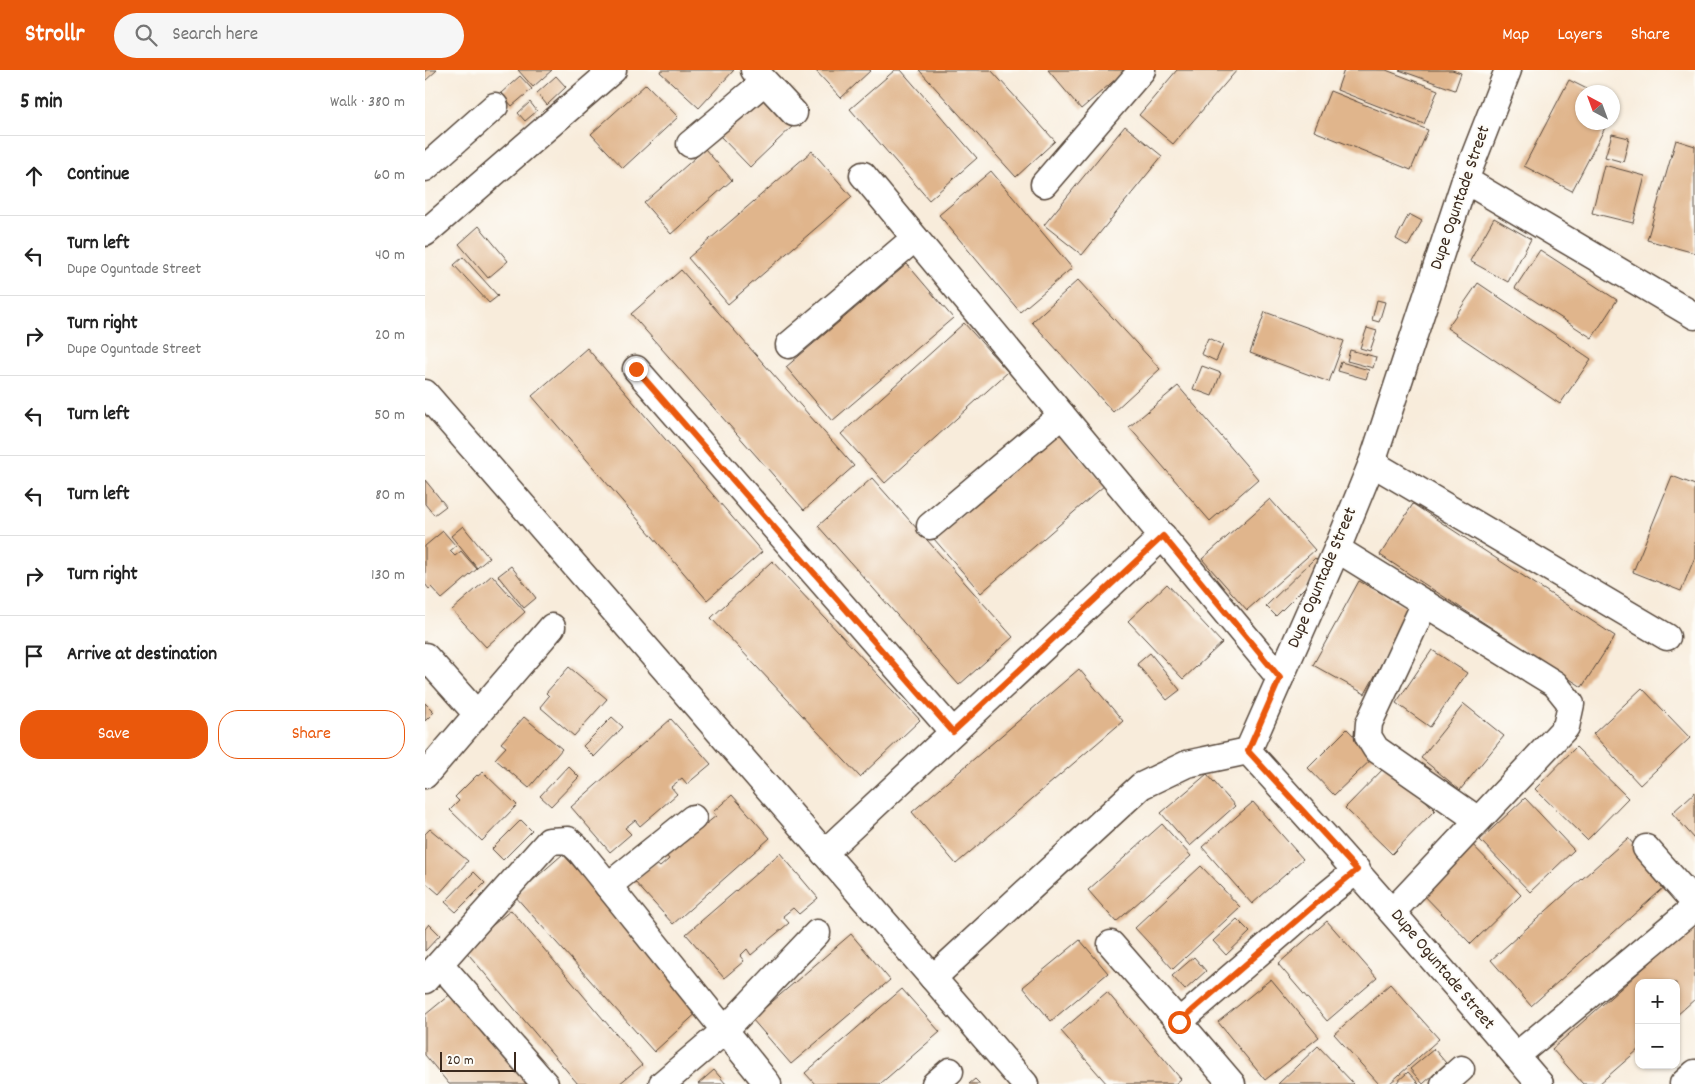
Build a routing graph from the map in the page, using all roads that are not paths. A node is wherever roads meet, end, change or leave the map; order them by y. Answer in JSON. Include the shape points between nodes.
{"nodes":[{"id":1,"x":613,"y":70,"type":"edge"},
{"id":2,"x":1142,"y":70,"type":"edge"},
{"id":3,"x":1507,"y":70,"type":"edge"},
{"id":4,"x":759,"y":76,"type":"edge"},
{"id":5,"x":495,"y":106,"type":"dead end"},
{"id":6,"x":794,"y":113,"type":"dead end"},
{"id":7,"x":690,"y":144,"type":"dead end"},
{"id":8,"x":425,"y":168,"type":"edge"},
{"id":9,"x":863,"y":175,"type":"dead end"},
{"id":10,"x":1465,"y":180,"type":"junction"},
{"id":11,"x":1044,"y":184,"type":"dead end"},
{"id":12,"x":425,"y":233,"type":"edge"},
{"id":13,"x":915,"y":238,"type":"junction"},
{"id":14,"x":1695,"y":316,"type":"edge"},
{"id":15,"x":789,"y":345,"type":"dead end"},
{"id":16,"x":636,"y":369,"type":"dead end"},
{"id":17,"x":425,"y":393,"type":"edge"},
{"id":18,"x":1062,"y":415,"type":"junction"},
{"id":19,"x":1372,"y":463,"type":"junction"},
{"id":20,"x":929,"y":526,"type":"dead end"},
{"id":21,"x":1163,"y":536,"type":"junction"},
{"id":22,"x":1337,"y":549,"type":"junction"},
{"id":23,"x":1425,"y":603,"type":"junction"},
{"id":24,"x":552,"y":627,"type":"dead end"},
{"id":25,"x":1667,"y":637,"type":"dead end"},
{"id":26,"x":425,"y":656,"type":"edge"},
{"id":27,"x":1280,"y":678,"type":"junction"},
{"id":28,"x":476,"y":713,"type":"junction"},
{"id":29,"x":953,"y":732,"type":"junction"},
{"id":30,"x":1248,"y":751,"type":"junction"},
{"id":31,"x":425,"y":775,"type":"edge"},
{"id":32,"x":693,"y":818,"type":"dead end"},
{"id":33,"x":1478,"y":820,"type":"junction"},
{"id":34,"x":1646,"y":848,"type":"dead end"},
{"id":35,"x":824,"y":853,"type":"junction"},
{"id":36,"x":1357,"y":870,"type":"junction"},
{"id":37,"x":608,"y":886,"type":"junction"},
{"id":38,"x":1695,"y":903,"type":"edge"},
{"id":39,"x":1695,"y":907,"type":"edge"},
{"id":40,"x":1392,"y":912,"type":"junction"},
{"id":41,"x":817,"y":933,"type":"dead end"},
{"id":42,"x":1111,"y":944,"type":"dead end"},
{"id":43,"x":433,"y":972,"type":"edge"},
{"id":44,"x":933,"y":978,"type":"junction"},
{"id":45,"x":1179,"y":1022,"type":"junction"},
{"id":46,"x":723,"y":1032,"type":"junction"},
{"id":47,"x":1516,"y":1056,"type":"junction"},
{"id":48,"x":1695,"y":1073,"type":"edge"},
{"id":49,"x":545,"y":1084,"type":"edge"},
{"id":50,"x":663,"y":1084,"type":"edge"},
{"id":51,"x":768,"y":1084,"type":"edge"},
{"id":52,"x":1025,"y":1084,"type":"edge"},
{"id":53,"x":1232,"y":1084,"type":"edge"},
{"id":54,"x":1540,"y":1084,"type":"edge"},
{"id":55,"x":1683,"y":1084,"type":"edge"}],
"edges":[{"from":1,"to":12,"type":"street"},
{"from":2,"to":11,"type":"street"},
{"from":3,"to":10,"type":"street","name":"Dupe Oguntade Street"},
{"from":4,"to":6,"type":"street"},
{"from":4,"to":7,"type":"street"},
{"from":5,"to":8,"type":"street"},
{"from":9,"to":13,"type":"street"},
{"from":10,"to":14,"type":"street"},
{"from":10,"to":19,"type":"street","name":"Dupe Oguntade Street"},
{"from":13,"to":15,"type":"street"},
{"from":13,"to":18,"type":"street"},
{"from":16,"to":29,"type":"street"},
{"from":17,"to":35,"type":"street"},
{"from":18,"to":20,"type":"street"},
{"from":18,"to":21,"type":"street"},
{"from":19,"to":22,"type":"street","name":"Dupe Oguntade Street"},
{"from":19,"to":25,"type":"street"},
{"from":21,"to":27,"type":"street"},
{"from":21,"to":29,"type":"street"},
{"from":22,"to":23,"type":"street"},
{"from":22,"to":27,"type":"street","name":"Dupe Oguntade Street"},
{"from":23,"to":33,"type":"street","via":[[1369,723],[1369,736],[1377,749]]},
{"from":23,"to":33,"type":"street","via":[[1555,684],[1571,704],[1566,727]]},
{"from":24,"to":28,"type":"street"},
{"from":26,"to":28,"type":"street"},
{"from":27,"to":30,"type":"street","name":"Dupe Oguntade Street"},
{"from":28,"to":31,"type":"street"},
{"from":29,"to":35,"type":"street"},
{"from":30,"to":36,"type":"street","name":"Dupe Oguntade Street"},
{"from":30,"to":44,"type":"street","via":[[1187,764],[1141,786]]},
{"from":32,"to":37,"type":"street"},
{"from":33,"to":40,"type":"street"},
{"from":34,"to":38,"type":"street"},
{"from":35,"to":44,"type":"street"},
{"from":36,"to":40,"type":"street","name":"Dupe Oguntade Street"},
{"from":36,"to":45,"type":"street"},
{"from":37,"to":43,"type":"street","via":[[568,840],[549,841]]},
{"from":37,"to":46,"type":"street"},
{"from":39,"to":47,"type":"street"},
{"from":40,"to":47,"type":"street","name":"Dupe Oguntade Street"},
{"from":41,"to":46,"type":"street"},
{"from":42,"to":45,"type":"street"},
{"from":43,"to":49,"type":"street"},
{"from":44,"to":52,"type":"street"},
{"from":45,"to":53,"type":"street"},
{"from":46,"to":50,"type":"street"},
{"from":46,"to":51,"type":"street"},
{"from":47,"to":54,"type":"street","name":"Dupe Oguntade Street"},
{"from":48,"to":55,"type":"street"}]}
